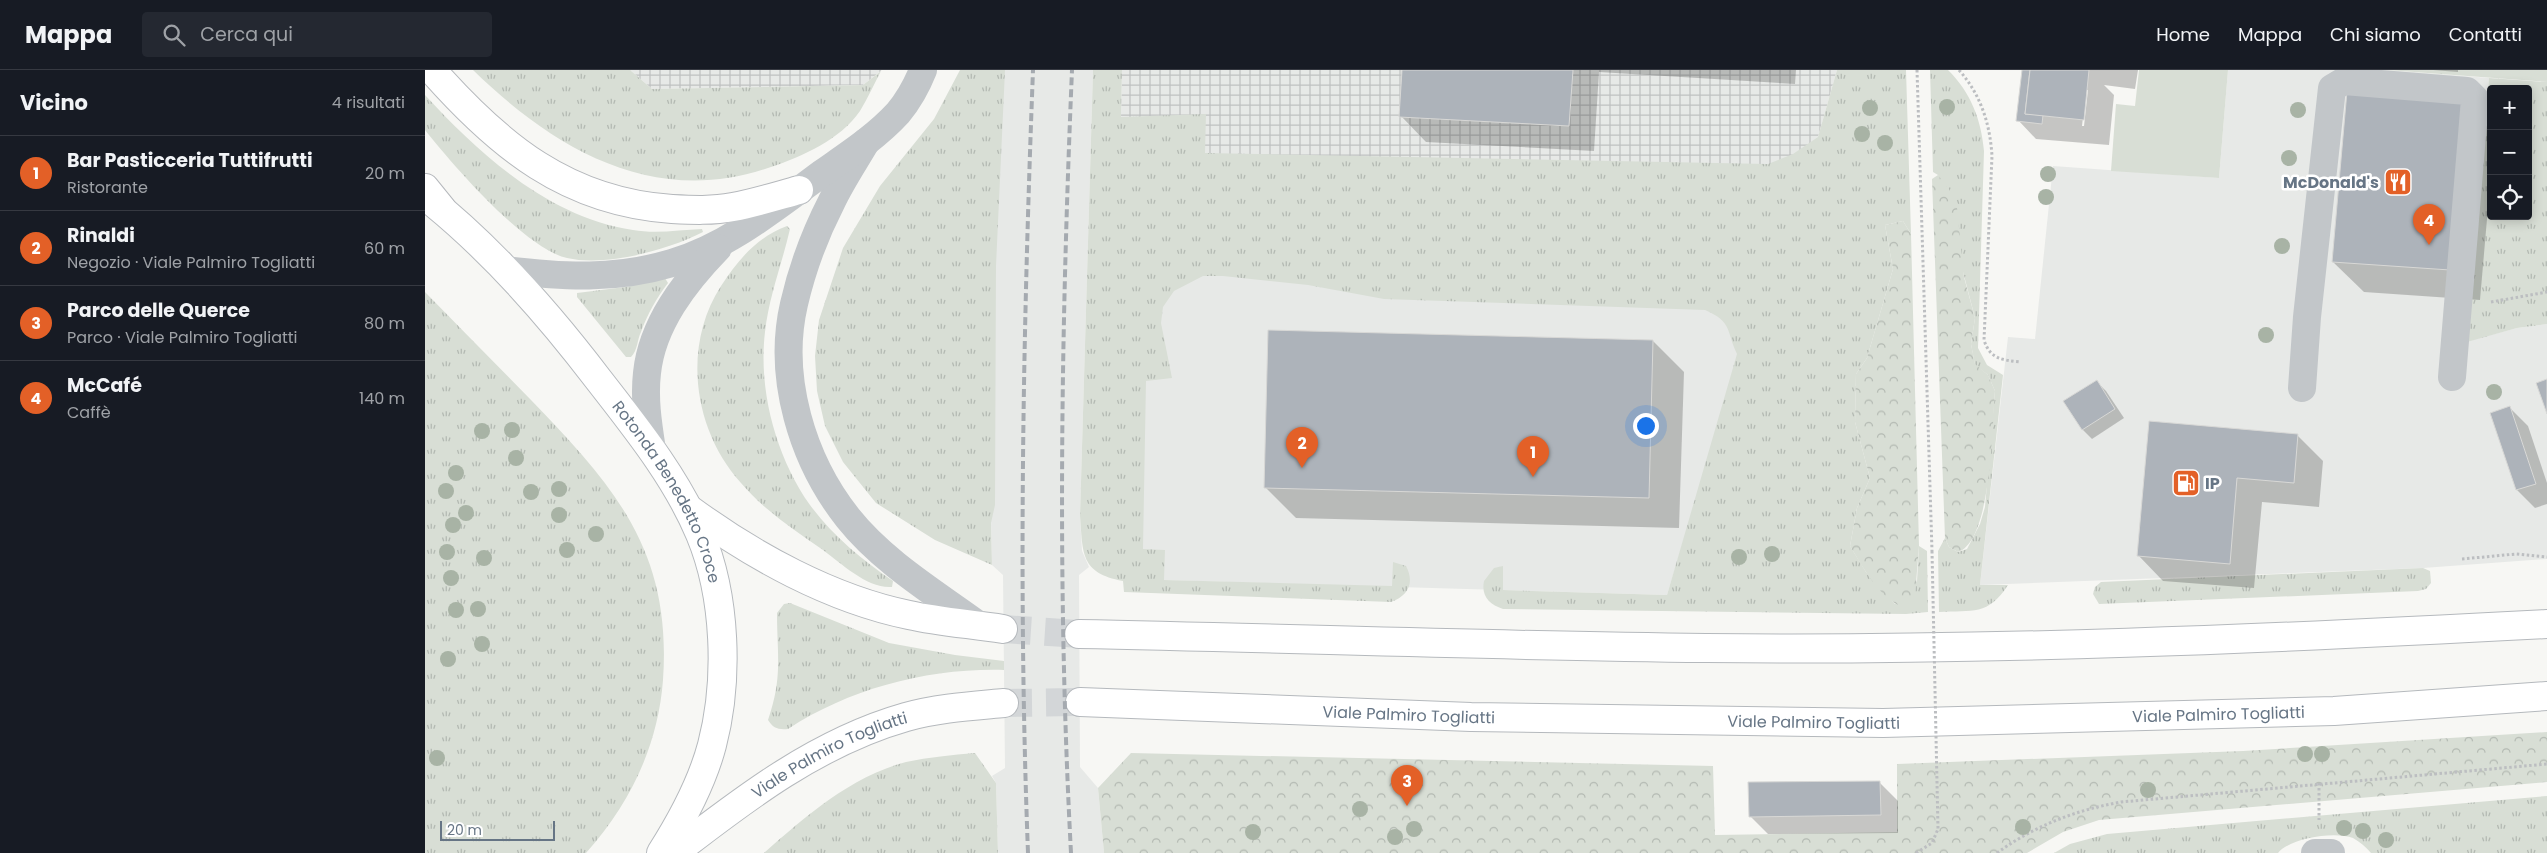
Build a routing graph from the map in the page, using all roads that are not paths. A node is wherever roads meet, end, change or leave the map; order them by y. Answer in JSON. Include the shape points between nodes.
{"nodes":[{"id":1,"x":432,"y":70,"type":"edge"},
{"id":2,"x":923,"y":70,"type":"edge"},
{"id":3,"x":866,"y":142,"type":"junction"},
{"id":4,"x":425,"y":188,"type":"edge"},
{"id":5,"x":799,"y":190,"type":"junction"},
{"id":6,"x":433,"y":203,"type":"edge"},
{"id":7,"x":727,"y":239,"type":"junction"},
{"id":8,"x":506,"y":270,"type":"junction"},
{"id":9,"x":2452,"y":377,"type":"dead end"},
{"id":10,"x":2302,"y":388,"type":"dead end"},
{"id":11,"x":652,"y":450,"type":"junction"},
{"id":12,"x":686,"y":507,"type":"junction"},
{"id":13,"x":2547,"y":624,"type":"edge"},
{"id":14,"x":992,"y":627,"type":"joint"},
{"id":15,"x":1079,"y":634,"type":"tunnel mouth"},
{"id":16,"x":2547,"y":696,"type":"edge"},
{"id":17,"x":1080,"y":702,"type":"tunnel mouth"},
{"id":18,"x":1005,"y":703,"type":"tunnel mouth"},
{"id":19,"x":661,"y":853,"type":"edge"},
{"id":20,"x":674,"y":853,"type":"edge"},
{"id":21,"x":2315,"y":853,"type":"edge"},
{"id":22,"x":2331,"y":853,"type":"edge"}],
"edges":[{"from":1,"to":5,"type":"main road","via":[[487,127],[525,158],[579,189],[605,198],[648,207],[696,210],[731,208]]},
{"from":2,"to":3,"type":"street","via":[[899,112]]},
{"from":3,"to":5,"type":"street"},
{"from":3,"to":14,"type":"street","via":[[832,200],[815,238],[793,305],[789,372],[795,410],[807,446],[825,483],[849,518],[880,551]]},
{"from":4,"to":6,"type":"main road","name":"Rotonda Benedetto Croce"},
{"from":5,"to":7,"type":"street"},
{"from":6,"to":8,"type":"main road","name":"Rotonda Benedetto Croce"},
{"from":7,"to":8,"type":"street","via":[[671,263],[636,271],[592,277]]},
{"from":7,"to":11,"type":"street","via":[[674,300],[654,341],[647,372],[646,397]]},
{"from":8,"to":11,"type":"main road","name":"Rotonda Benedetto Croce","via":[[557,328]]},
{"from":9,"to":10,"type":"street","via":[[2475,99],[2467,91],[2344,81],[2332,88]]},
{"from":11,"to":12,"type":"main road","name":"Rotonda Benedetto Croce"},
{"from":12,"to":14,"type":"main road","via":[[725,536],[826,588],[907,615]]},
{"from":12,"to":19,"type":"main road","name":"Rotonda Benedetto Croce","via":[[700,535],[719,600],[721,691],[712,745],[679,826]]},
{"from":13,"to":15,"type":"main road","via":[[2349,634],[1891,648],[1707,648]]},
{"from":16,"to":17,"type":"main road","name":"Viale Palmiro Togliatti","via":[[2334,711],[1883,723],[1471,717]]},
{"from":18,"to":20,"type":"main road","name":"Viale Palmiro Togliatti","via":[[908,716],[871,728],[798,764]]},
{"from":21,"to":22,"type":"street"}]}
